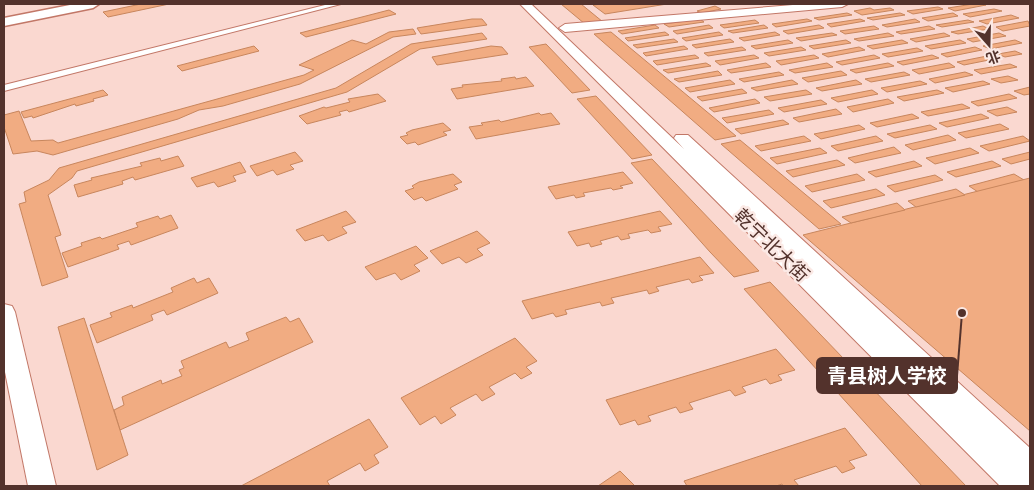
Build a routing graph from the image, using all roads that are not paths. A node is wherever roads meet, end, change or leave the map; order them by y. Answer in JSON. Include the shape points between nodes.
{"nodes":[{"id":1,"x":75,"y":4,"type":"edge"},
{"id":2,"x":93,"y":4,"type":"edge"},
{"id":3,"x":337,"y":4,"type":"edge"},
{"id":4,"x":525,"y":4,"type":"edge"},
{"id":5,"x":539,"y":4,"type":"edge"},
{"id":6,"x":842,"y":4,"type":"edge"},
{"id":7,"x":4,"y":18,"type":"edge"},
{"id":8,"x":4,"y":22,"type":"edge"},
{"id":9,"x":564,"y":28,"type":"junction"},
{"id":10,"x":4,"y":88,"type":"edge"},
{"id":11,"x":4,"y":312,"type":"edge"},
{"id":12,"x":1030,"y":465,"type":"edge"},
{"id":13,"x":42,"y":486,"type":"edge"},
{"id":14,"x":1019,"y":486,"type":"edge"}],
"edges":[{"from":1,"to":7,"type":"main road"},
{"from":2,"to":8,"type":"main road"},
{"from":3,"to":10,"type":"street"},
{"from":4,"to":14,"type":"main road","name":"乾宁北大街"},
{"from":5,"to":9,"type":"main road","name":"乾宁北大街"},
{"from":6,"to":9,"type":"main road"},
{"from":9,"to":12,"type":"main road","name":"乾宁北大街"},
{"from":11,"to":13,"type":"main road"}]}
